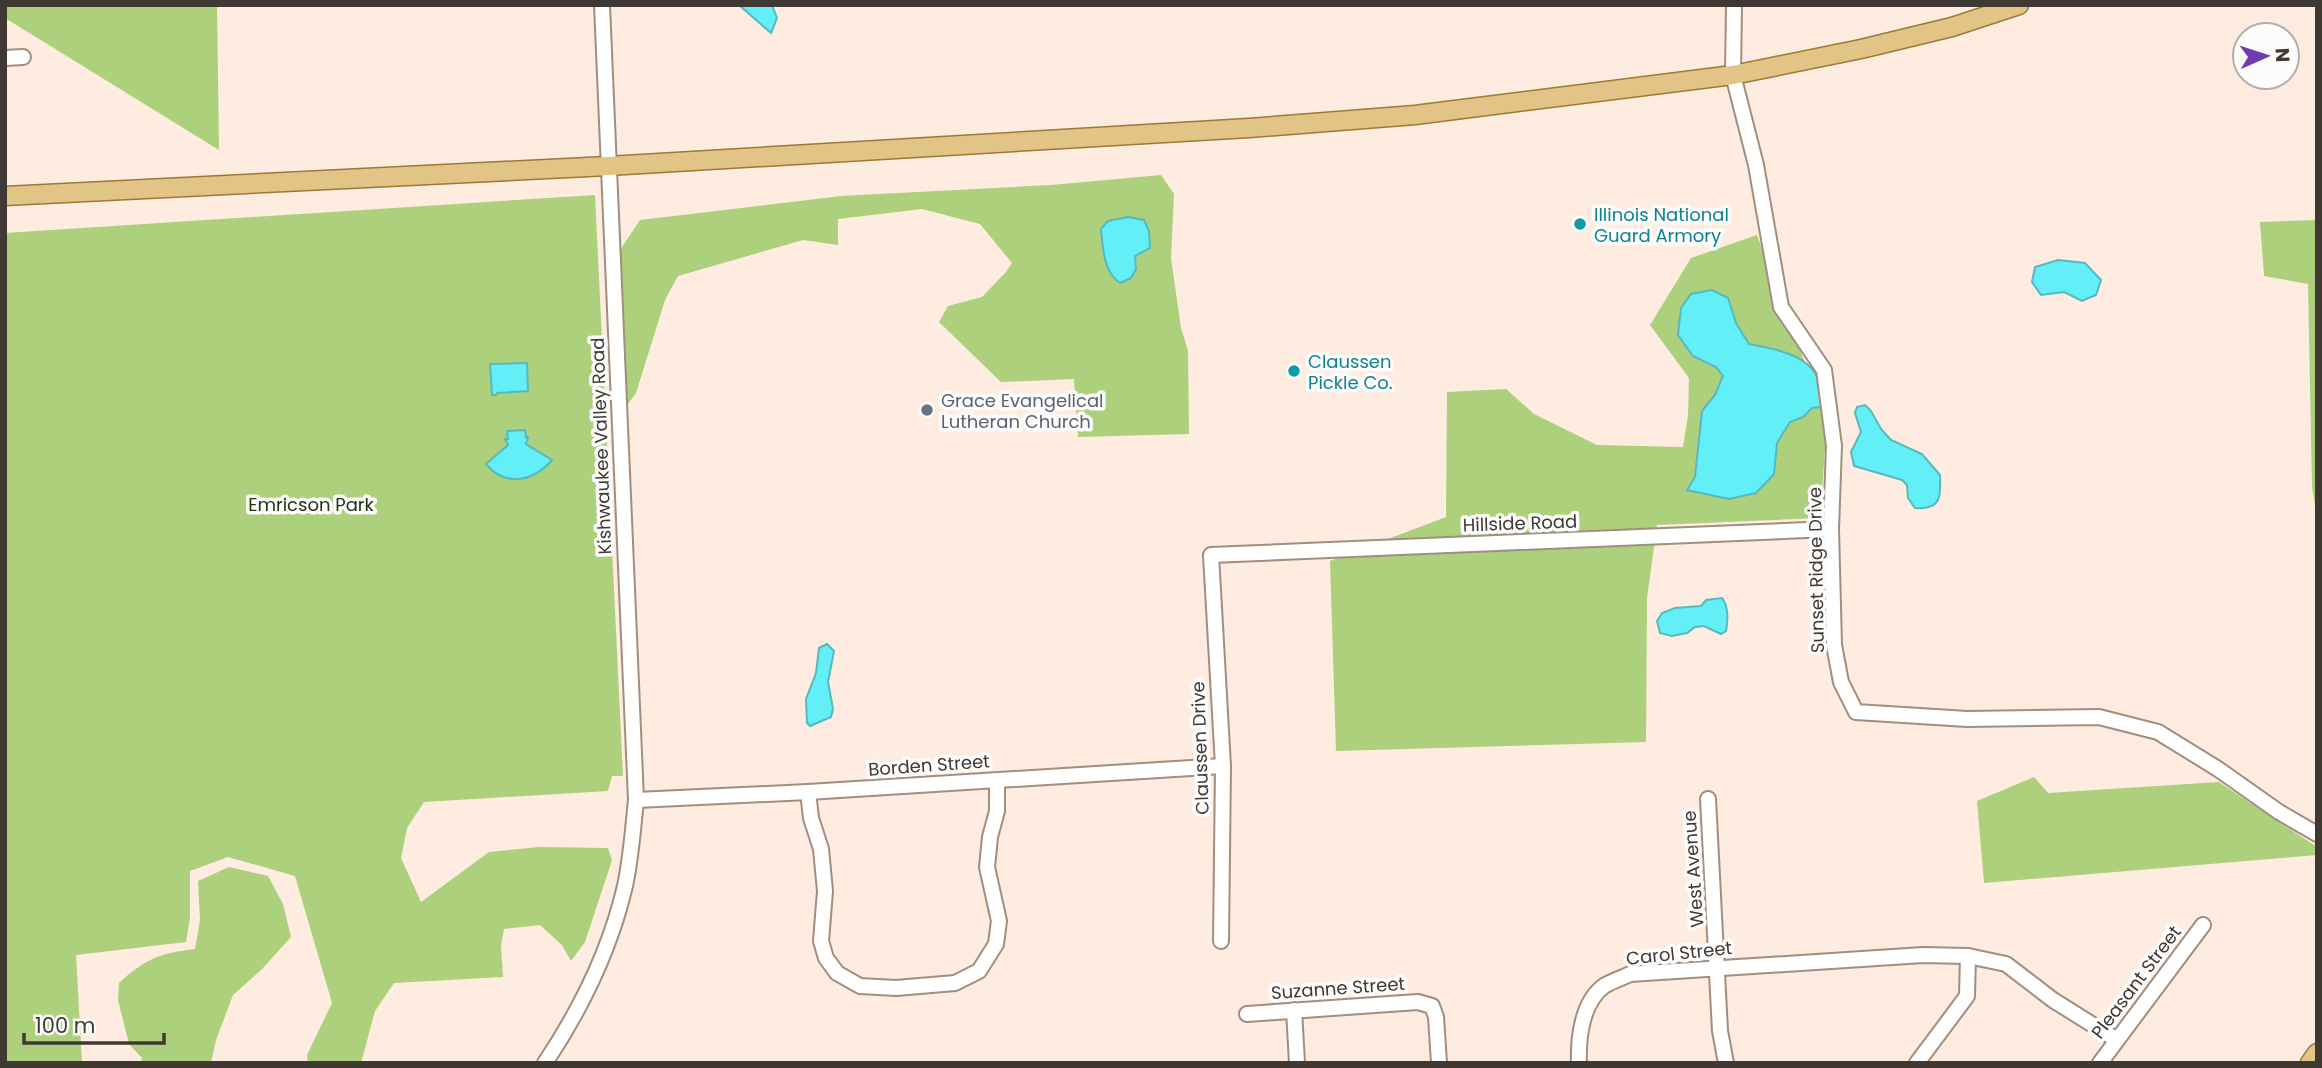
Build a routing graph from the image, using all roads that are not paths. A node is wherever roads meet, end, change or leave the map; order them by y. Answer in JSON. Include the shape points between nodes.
{"nodes":[{"id":1,"x":602,"y":5,"type":"edge"},
{"id":2,"x":1734,"y":5,"type":"edge"},
{"id":3,"x":2019,"y":5,"type":"edge"},
{"id":4,"x":23,"y":57,"type":"dead end"},
{"id":5,"x":5,"y":58,"type":"edge"},
{"id":6,"x":1733,"y":75,"type":"junction"},
{"id":7,"x":608,"y":166,"type":"junction"},
{"id":8,"x":5,"y":196,"type":"edge"},
{"id":9,"x":1831,"y":529,"type":"junction"},
{"id":10,"x":1210,"y":555,"type":"joint"},
{"id":11,"x":1223,"y":766,"type":"junction"},
{"id":12,"x":997,"y":780,"type":"junction"},
{"id":13,"x":808,"y":792,"type":"junction"},
{"id":14,"x":1707,"y":799,"type":"dead end"},
{"id":15,"x":636,"y":800,"type":"junction"},
{"id":16,"x":2317,"y":834,"type":"edge"},
{"id":17,"x":2203,"y":925,"type":"dead end"},
{"id":18,"x":1221,"y":941,"type":"dead end"},
{"id":19,"x":1968,"y":956,"type":"junction"},
{"id":20,"x":1718,"y":968,"type":"junction"},
{"id":21,"x":1294,"y":1010,"type":"junction"},
{"id":22,"x":1247,"y":1014,"type":"dead end"},
{"id":23,"x":2117,"y":1040,"type":"junction"},
{"id":24,"x":2317,"y":1053,"type":"edge"},
{"id":25,"x":545,"y":1063,"type":"edge"},
{"id":26,"x":1297,"y":1063,"type":"edge"},
{"id":27,"x":1439,"y":1063,"type":"edge"},
{"id":28,"x":1580,"y":1063,"type":"edge"},
{"id":29,"x":1726,"y":1063,"type":"edge"},
{"id":30,"x":1917,"y":1063,"type":"edge"},
{"id":31,"x":2099,"y":1063,"type":"edge"},
{"id":32,"x":2309,"y":1063,"type":"edge"}],
"edges":[{"from":1,"to":7,"type":"street","name":"Kishwaukee Valley Road"},
{"from":2,"to":6,"type":"street","name":"Sunset Ridge Drive"},
{"from":3,"to":6,"type":"main road","via":[[1952,27]]},
{"from":4,"to":5,"type":"street"},
{"from":6,"to":7,"type":"main road","via":[[1415,115]]},
{"from":6,"to":9,"type":"street","name":"Sunset Ridge Drive","via":[[1756,165],[1781,307],[1824,370],[1834,446]]},
{"from":7,"to":8,"type":"main road"},
{"from":7,"to":15,"type":"street","name":"Kishwaukee Valley Road"},
{"from":9,"to":10,"type":"street","name":"Hillside Road"},
{"from":9,"to":16,"type":"street","name":"Sunset Ridge Drive","via":[[1834,645],[1841,682],[1856,712],[1967,719],[2099,717],[2158,732]]},
{"from":10,"to":11,"type":"street","name":"Claussen Drive"},
{"from":11,"to":12,"type":"street","name":"Borden Street"},
{"from":11,"to":18,"type":"street","name":"Claussen Drive"},
{"from":12,"to":13,"type":"street","name":"Borden Street"},
{"from":12,"to":13,"type":"street","via":[[988,867],[999,921],[996,944],[979,971],[955,983],[896,988],[860,986],[836,973],[826,958],[821,941],[825,891],[821,849]]},
{"from":13,"to":15,"type":"street","name":"Borden Street"},
{"from":14,"to":20,"type":"street","name":"West Avenue"},
{"from":15,"to":25,"type":"street","name":"Kishwaukee Valley Road","via":[[625,885],[612,931],[590,984]]},
{"from":17,"to":23,"type":"street","name":"Pleasant Street"},
{"from":19,"to":20,"type":"street","name":"Carol Street"},
{"from":19,"to":23,"type":"street","name":"Carol Street","via":[[2006,964]]},
{"from":19,"to":30,"type":"street","via":[[1967,996]]},
{"from":20,"to":28,"type":"street","name":"Carol Street","via":[[1630,974],[1602,987],[1585,1012]]},
{"from":20,"to":29,"type":"street","name":"West Avenue"},
{"from":21,"to":22,"type":"street","name":"Suzanne Street"},
{"from":21,"to":26,"type":"street"},
{"from":21,"to":27,"type":"street","name":"Suzanne Street","via":[[1418,1002],[1432,1006]]},
{"from":23,"to":31,"type":"street","name":"Pleasant Street"},
{"from":24,"to":32,"type":"main road"}]}
